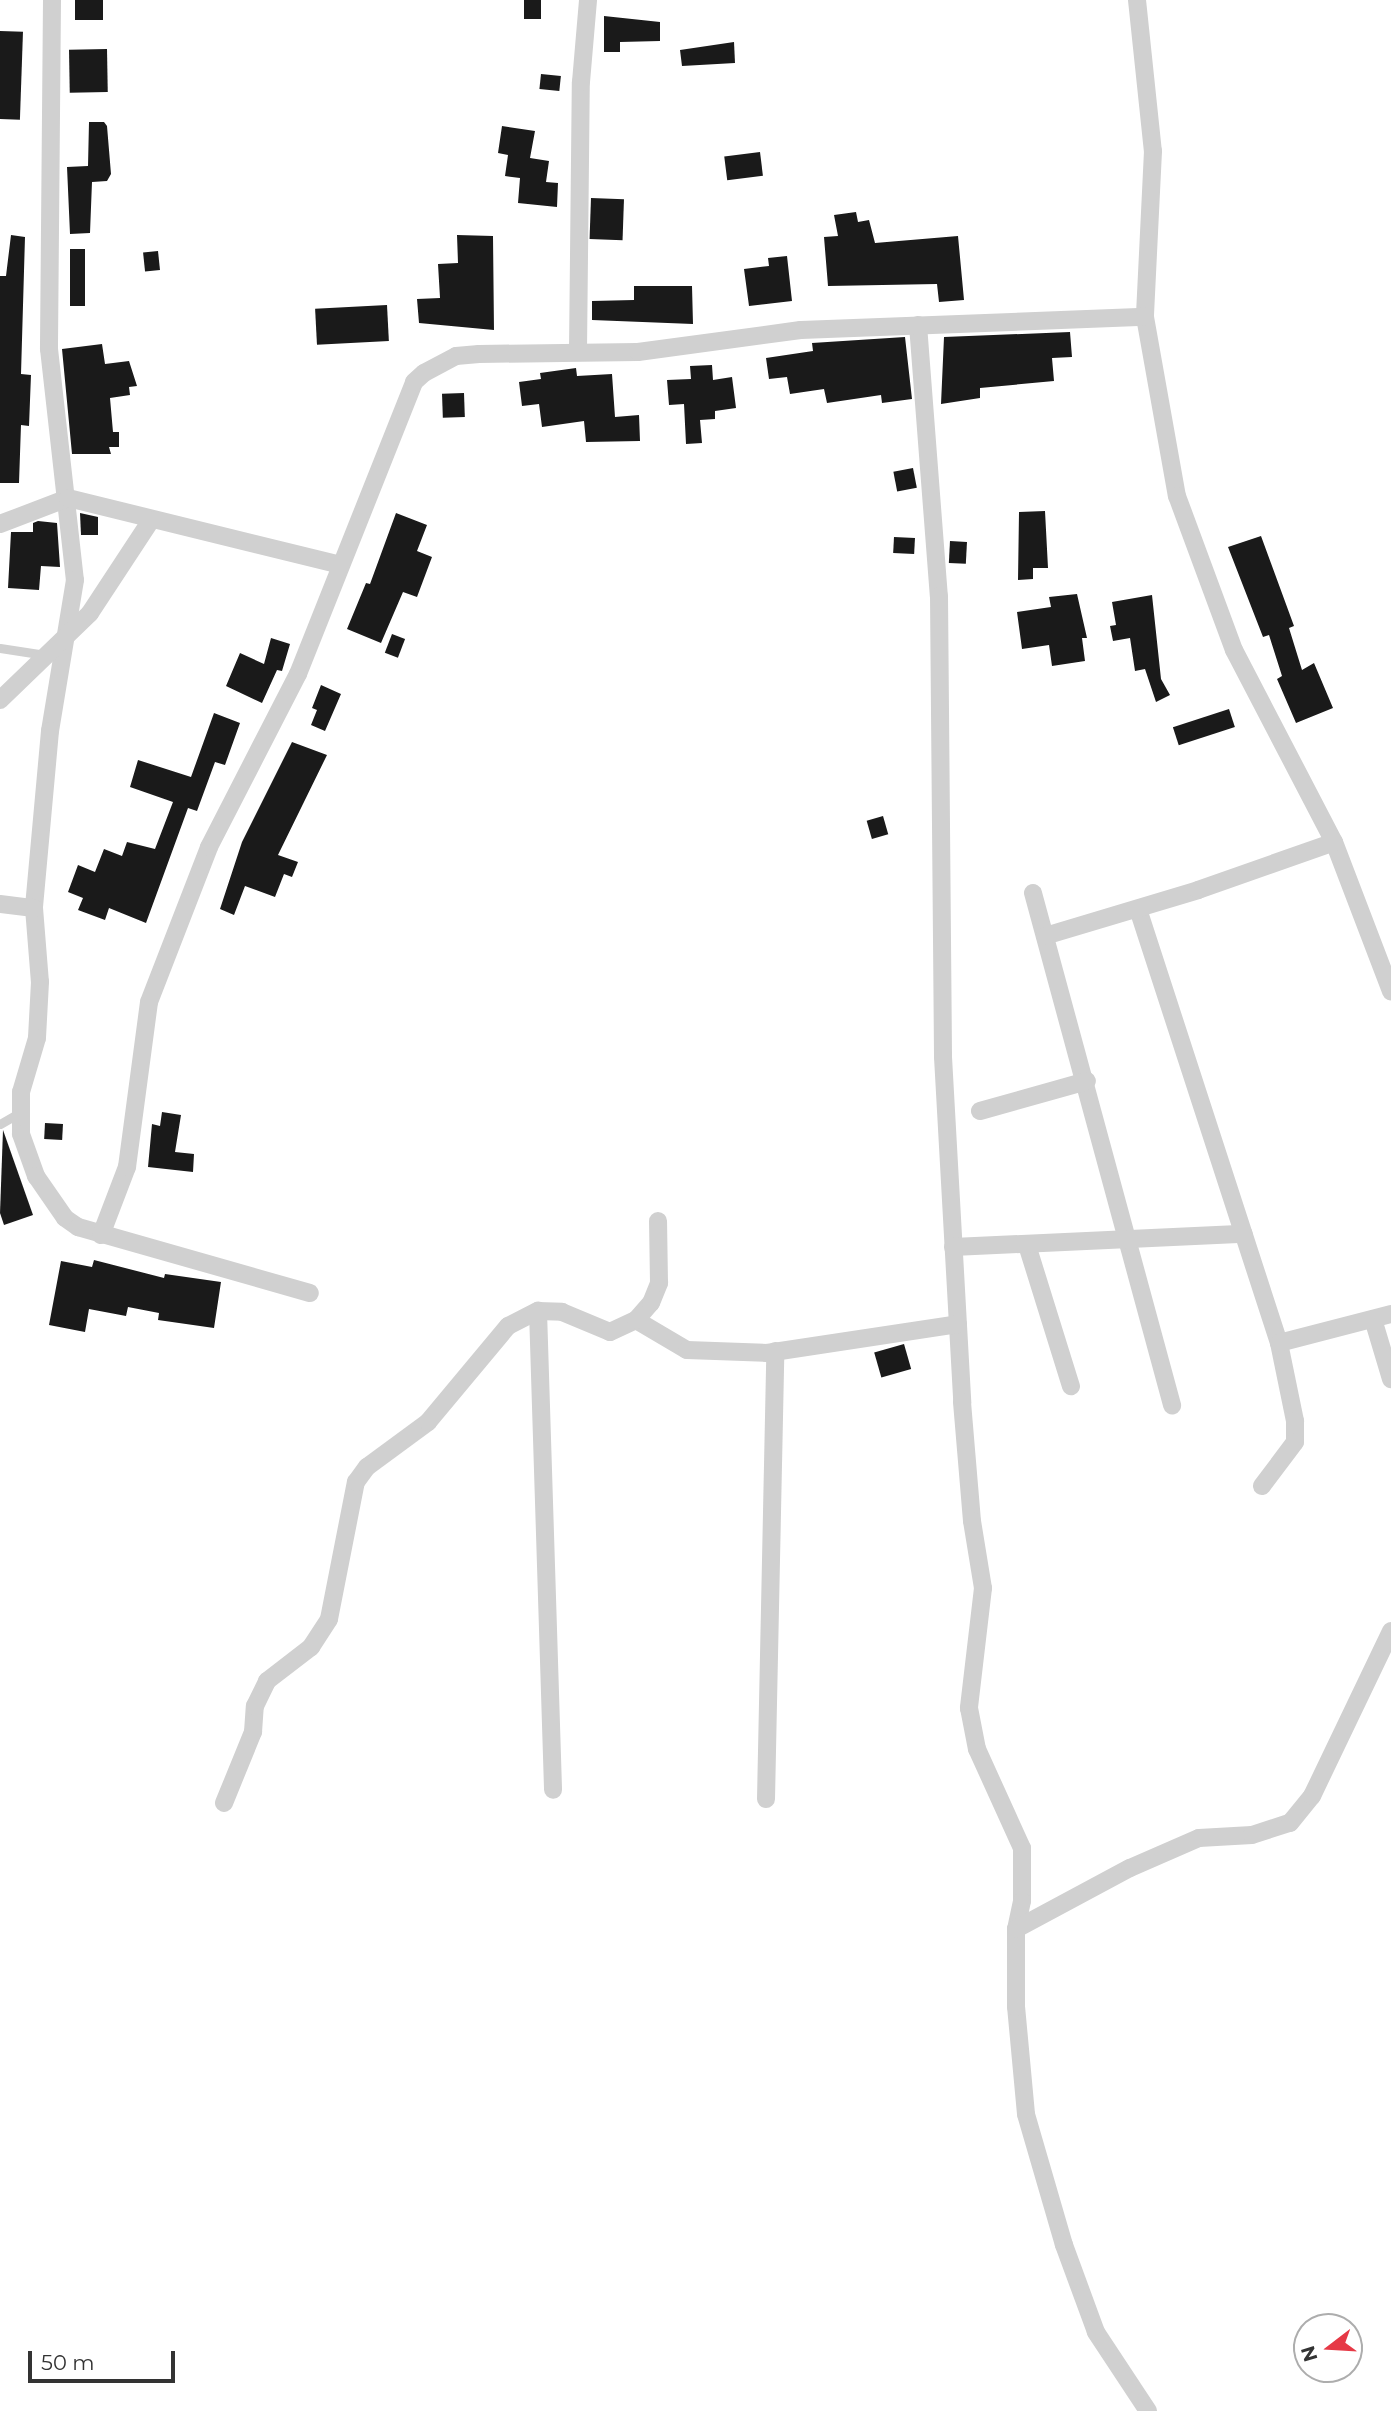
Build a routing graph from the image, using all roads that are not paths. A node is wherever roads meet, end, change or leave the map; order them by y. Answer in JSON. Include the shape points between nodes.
{"nodes":[{"id":1,"x":52,"y":0,"type":"edge"},
{"id":2,"x":587,"y":0,"type":"edge"},
{"id":3,"x":1137,"y":0,"type":"edge"},
{"id":4,"x":1145,"y":317,"type":"junction"},
{"id":5,"x":918,"y":325,"type":"junction"},
{"id":6,"x":578,"y":351,"type":"junction"},
{"id":7,"x":68,"y":498,"type":"junction"},
{"id":8,"x":150,"y":520,"type":"junction"},
{"id":9,"x":0,"y":524,"type":"edge"},
{"id":10,"x":341,"y":565,"type":"junction"},
{"id":11,"x":65,"y":638,"type":"junction"},
{"id":12,"x":0,"y":648,"type":"edge"},
{"id":13,"x":47,"y":655,"type":"junction"},
{"id":14,"x":0,"y":700,"type":"edge"},
{"id":15,"x":1334,"y":842,"type":"junction"},
{"id":16,"x":1033,"y":893,"type":"dead end"},
{"id":17,"x":0,"y":904,"type":"edge"},
{"id":18,"x":34,"y":908,"type":"junction"},
{"id":19,"x":1138,"y":909,"type":"junction"},
{"id":20,"x":1045,"y":936,"type":"junction"},
{"id":21,"x":1391,"y":991,"type":"edge"},
{"id":22,"x":1087,"y":1081,"type":"junction"},
{"id":23,"x":980,"y":1111,"type":"dead end"},
{"id":24,"x":19,"y":1113,"type":"junction"},
{"id":25,"x":0,"y":1124,"type":"edge"},
{"id":26,"x":657,"y":1221,"type":"dead end"},
{"id":27,"x":1244,"y":1234,"type":"junction"},
{"id":28,"x":101,"y":1235,"type":"junction"},
{"id":29,"x":1126,"y":1238,"type":"junction"},
{"id":30,"x":1027,"y":1245,"type":"junction"},
{"id":31,"x":953,"y":1247,"type":"junction"},
{"id":32,"x":310,"y":1293,"type":"dead end"},
{"id":33,"x":538,"y":1311,"type":"junction"},
{"id":34,"x":1391,"y":1314,"type":"edge"},
{"id":35,"x":1373,"y":1319,"type":"junction"},
{"id":36,"x":636,"y":1320,"type":"junction"},
{"id":37,"x":958,"y":1324,"type":"junction"},
{"id":38,"x":1279,"y":1343,"type":"junction"},
{"id":39,"x":775,"y":1351,"type":"junction"},
{"id":40,"x":1391,"y":1379,"type":"edge"},
{"id":41,"x":1071,"y":1386,"type":"dead end"},
{"id":42,"x":1172,"y":1405,"type":"dead end"},
{"id":43,"x":1262,"y":1486,"type":"dead end"},
{"id":44,"x":1391,"y":1631,"type":"edge"},
{"id":45,"x":553,"y":1790,"type":"dead end"},
{"id":46,"x":766,"y":1800,"type":"dead end"},
{"id":47,"x":224,"y":1803,"type":"dead end"},
{"id":48,"x":1016,"y":1929,"type":"junction"},
{"id":49,"x":1148,"y":2411,"type":"edge"}],
"edges":[{"from":1,"to":7,"type":"street","via":[[50,349],[56,437]]},
{"from":2,"to":6,"type":"street","via":[[581,82]]},
{"from":3,"to":4,"type":"street","via":[[1153,151]]},
{"from":4,"to":5,"type":"street"},
{"from":4,"to":15,"type":"street","via":[[1177,496],[1234,650]]},
{"from":5,"to":6,"type":"street","via":[[800,330],[638,352]]},
{"from":5,"to":31,"type":"street","via":[[939,596],[943,1057]]},
{"from":6,"to":10,"type":"street","via":[[456,356],[414,382]]},
{"from":7,"to":8,"type":"street"},
{"from":7,"to":9,"type":"street"},
{"from":7,"to":11,"type":"street","via":[[75,580]]},
{"from":8,"to":10,"type":"street"},
{"from":8,"to":11,"type":"street","via":[[90,612]]},
{"from":10,"to":28,"type":"street","via":[[298,674],[209,847],[149,1002],[127,1167]]},
{"from":11,"to":13,"type":"street"},
{"from":11,"to":18,"type":"street","via":[[50,731]]},
{"from":12,"to":13,"type":"lane"},
{"from":13,"to":14,"type":"street"},
{"from":15,"to":19,"type":"street"},
{"from":15,"to":21,"type":"street"},
{"from":16,"to":20,"type":"street"},
{"from":17,"to":18,"type":"street"},
{"from":18,"to":24,"type":"street","via":[[40,982],[37,1038]]},
{"from":19,"to":20,"type":"street"},
{"from":19,"to":27,"type":"street"},
{"from":20,"to":22,"type":"street"},
{"from":22,"to":23,"type":"street"},
{"from":22,"to":29,"type":"street"},
{"from":24,"to":25,"type":"lane"},
{"from":24,"to":28,"type":"street","via":[[27,1156],[54,1203],[65,1218]]},
{"from":26,"to":36,"type":"street","via":[[659,1283],[651,1303]]},
{"from":27,"to":29,"type":"street"},
{"from":27,"to":38,"type":"street"},
{"from":28,"to":32,"type":"street"},
{"from":29,"to":30,"type":"street"},
{"from":29,"to":42,"type":"street"},
{"from":30,"to":31,"type":"street"},
{"from":30,"to":41,"type":"street"},
{"from":31,"to":37,"type":"street"},
{"from":33,"to":36,"type":"street","via":[[562,1312],[610,1332]]},
{"from":33,"to":45,"type":"street"},
{"from":33,"to":47,"type":"street","via":[[508,1326],[428,1422],[367,1468],[356,1482],[330,1619],[310,1647],[267,1681],[255,1706],[253,1732]]},
{"from":34,"to":35,"type":"street"},
{"from":35,"to":38,"type":"street"},
{"from":35,"to":40,"type":"street"},
{"from":36,"to":39,"type":"street","via":[[687,1350]]},
{"from":37,"to":39,"type":"street"},
{"from":37,"to":48,"type":"street","via":[[972,1521],[983,1588],[969,1708],[977,1749],[1022,1848],[1022,1901]]},
{"from":38,"to":43,"type":"street","via":[[1295,1441]]},
{"from":39,"to":46,"type":"street"},
{"from":44,"to":48,"type":"street","via":[[1312,1796],[1290,1824],[1252,1835],[1199,1838],[1130,1868]]},
{"from":48,"to":49,"type":"street","via":[[1016,2007],[1026,2114],[1064,2245],[1096,2332]]}]}
